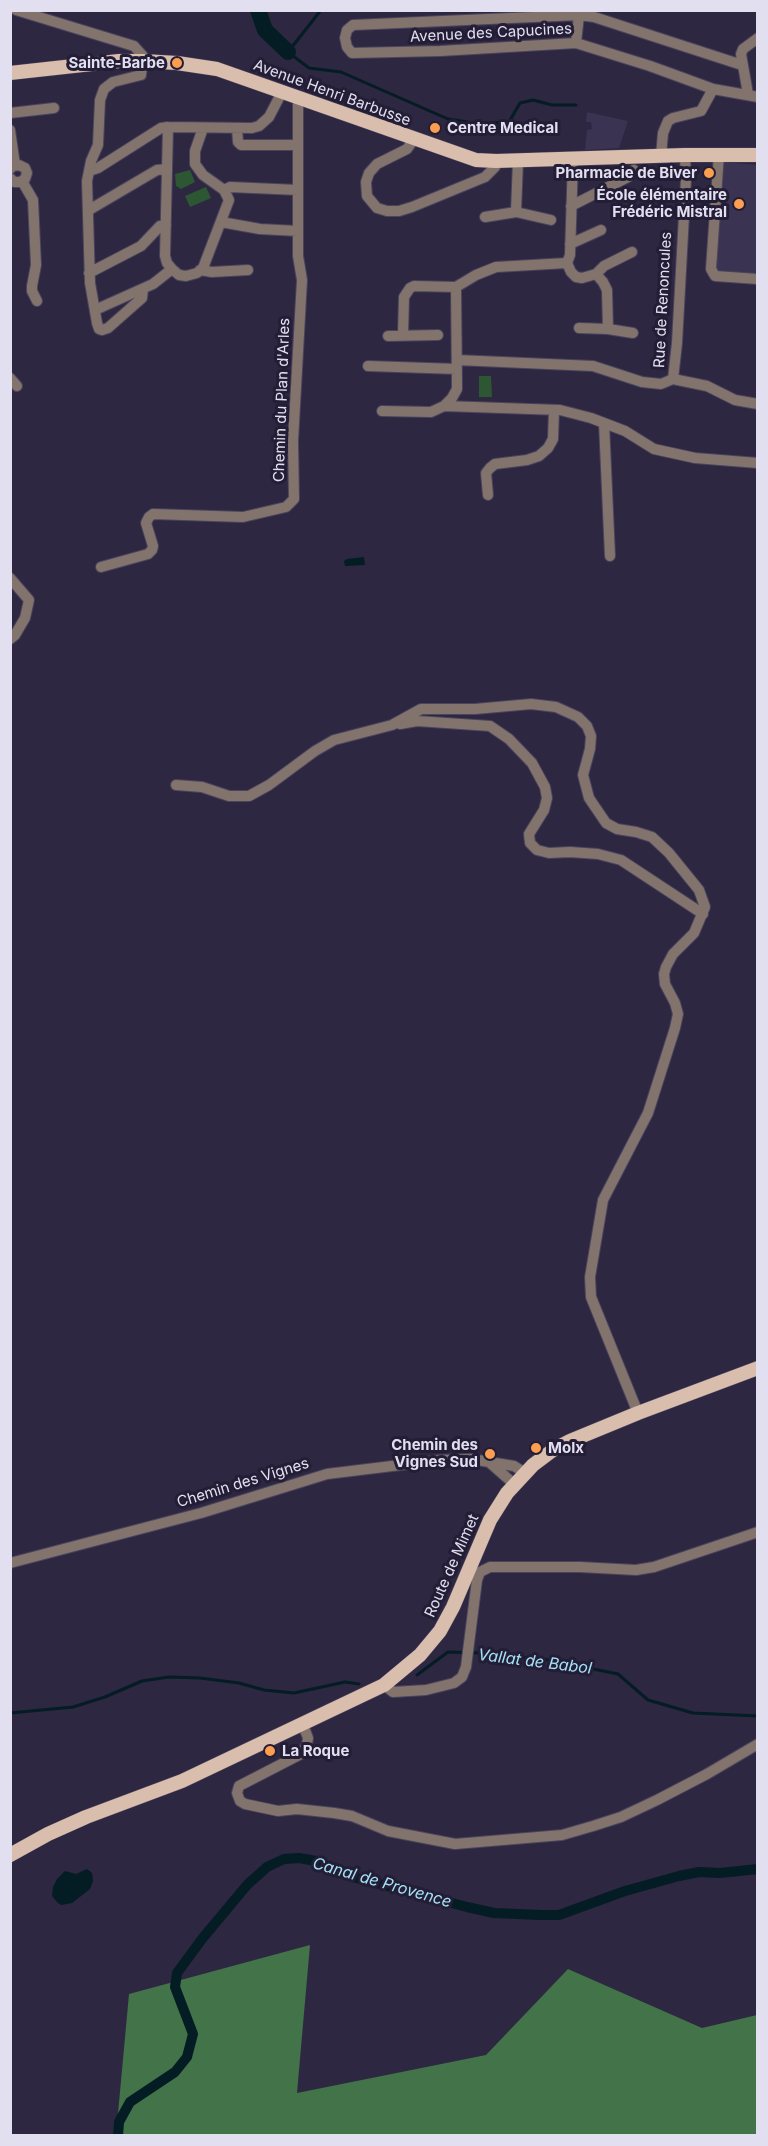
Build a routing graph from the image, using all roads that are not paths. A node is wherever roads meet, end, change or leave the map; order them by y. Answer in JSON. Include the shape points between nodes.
{"nodes":[{"id":1,"x":16,"y":10,"type":"edge"},
{"id":2,"x":579,"y":15,"type":"junction"},
{"id":3,"x":758,"y":38,"type":"edge"},
{"id":4,"x":576,"y":43,"type":"junction"},
{"id":5,"x":143,"y":61,"type":"junction"},
{"id":6,"x":742,"y":65,"type":"junction"},
{"id":7,"x":10,"y":73,"type":"edge"},
{"id":8,"x":713,"y":89,"type":"junction"},
{"id":9,"x":282,"y":92,"type":"junction"},
{"id":10,"x":753,"y":95,"type":"edge"},
{"id":11,"x":302,"y":99,"type":"junction"},
{"id":12,"x":54,"y":108,"type":"dead end"},
{"id":13,"x":10,"y":113,"type":"edge"},
{"id":14,"x":168,"y":127,"type":"junction"},
{"id":15,"x":203,"y":128,"type":"junction"},
{"id":16,"x":237,"y":128,"type":"junction"},
{"id":17,"x":10,"y":130,"type":"edge"},
{"id":18,"x":414,"y":139,"type":"junction"},
{"id":19,"x":298,"y":146,"type":"junction"},
{"id":20,"x":755,"y":153,"type":"edge"},
{"id":21,"x":685,"y":154,"type":"junction"},
{"id":22,"x":718,"y":154,"type":"junction"},
{"id":23,"x":661,"y":156,"type":"junction"},
{"id":24,"x":573,"y":159,"type":"junction"},
{"id":25,"x":518,"y":161,"type":"junction"},
{"id":26,"x":496,"y":162,"type":"junction"},
{"id":27,"x":13,"y":167,"type":"edge"},
{"id":28,"x":167,"y":169,"type":"junction"},
{"id":29,"x":634,"y":170,"type":"dead end"},
{"id":30,"x":88,"y":171,"type":"junction"},
{"id":31,"x":10,"y":178,"type":"edge"},
{"id":32,"x":22,"y":181,"type":"junction"},
{"id":33,"x":224,"y":190,"type":"junction"},
{"id":34,"x":298,"y":190,"type":"junction"},
{"id":35,"x":571,"y":206,"type":"junction"},
{"id":36,"x":89,"y":210,"type":"junction"},
{"id":37,"x":516,"y":212,"type":"junction"},
{"id":38,"x":485,"y":217,"type":"dead end"},
{"id":39,"x":551,"y":220,"type":"dead end"},
{"id":40,"x":222,"y":222,"type":"junction"},
{"id":41,"x":166,"y":225,"type":"junction"},
{"id":42,"x":601,"y":230,"type":"dead end"},
{"id":43,"x":298,"y":231,"type":"junction"},
{"id":44,"x":570,"y":244,"type":"junction"},
{"id":45,"x":632,"y":252,"type":"dead end"},
{"id":46,"x":567,"y":263,"type":"junction"},
{"id":47,"x":172,"y":269,"type":"junction"},
{"id":48,"x":200,"y":270,"type":"junction"},
{"id":49,"x":248,"y":270,"type":"dead end"},
{"id":50,"x":89,"y":273,"type":"junction"},
{"id":51,"x":596,"y":274,"type":"junction"},
{"id":52,"x":758,"y":279,"type":"edge"},
{"id":53,"x":456,"y":287,"type":"junction"},
{"id":54,"x":143,"y":289,"type":"junction"},
{"id":55,"x":37,"y":300,"type":"dead end"},
{"id":56,"x":95,"y":309,"type":"junction"},
{"id":57,"x":579,"y":328,"type":"dead end"},
{"id":58,"x":608,"y":329,"type":"junction"},
{"id":59,"x":633,"y":333,"type":"dead end"},
{"id":60,"x":404,"y":335,"type":"junction"},
{"id":61,"x":438,"y":335,"type":"dead end"},
{"id":62,"x":388,"y":336,"type":"dead end"},
{"id":63,"x":457,"y":364,"type":"junction"},
{"id":64,"x":368,"y":366,"type":"dead end"},
{"id":65,"x":673,"y":379,"type":"junction"},
{"id":66,"x":758,"y":404,"type":"edge"},
{"id":67,"x":444,"y":406,"type":"junction"},
{"id":68,"x":554,"y":410,"type":"junction"},
{"id":69,"x":382,"y":411,"type":"dead end"},
{"id":70,"x":604,"y":423,"type":"junction"},
{"id":71,"x":758,"y":464,"type":"edge"},
{"id":72,"x":488,"y":495,"type":"dead end"},
{"id":73,"x":610,"y":556,"type":"dead end"},
{"id":74,"x":101,"y":567,"type":"dead end"},
{"id":75,"x":10,"y":578,"type":"edge"},
{"id":76,"x":10,"y":639,"type":"edge"},
{"id":77,"x":392,"y":725,"type":"junction"},
{"id":78,"x":176,"y":785,"type":"dead end"},
{"id":79,"x":703,"y":914,"type":"junction"},
{"id":80,"x":758,"y":1368,"type":"edge"},
{"id":81,"x":638,"y":1413,"type":"junction"},
{"id":82,"x":489,"y":1462,"type":"junction"},
{"id":83,"x":525,"y":1473,"type":"junction"},
{"id":84,"x":514,"y":1484,"type":"junction"},
{"id":85,"x":758,"y":1532,"type":"edge"},
{"id":86,"x":10,"y":1563,"type":"edge"},
{"id":87,"x":384,"y":1685,"type":"junction"},
{"id":88,"x":303,"y":1725,"type":"junction"},
{"id":89,"x":758,"y":1744,"type":"edge"},
{"id":90,"x":10,"y":1855,"type":"edge"}],
"edges":[{"from":1,"to":5,"type":"street","via":[[134,46]]},
{"from":2,"to":4,"type":"street"},
{"from":2,"to":4,"type":"street","name":"Avenue des Capucines","via":[[353,25],[345,38],[346,48],[352,52]]},
{"from":2,"to":6,"type":"street"},
{"from":3,"to":6,"type":"street","via":[[743,49]]},
{"from":4,"to":8,"type":"street","name":"Avenue des Capucines"},
{"from":5,"to":7,"type":"main road","name":"Avenue Henri Barbusse"},
{"from":5,"to":9,"type":"main road","name":"Avenue Henri Barbusse","via":[[217,69]]},
{"from":5,"to":30,"type":"street","via":[[141,75],[112,82],[102,94],[98,145]]},
{"from":6,"to":10,"type":"street"},
{"from":8,"to":10,"type":"street","name":"Avenue des Capucines"},
{"from":8,"to":23,"type":"street","via":[[701,111],[668,121]]},
{"from":9,"to":11,"type":"main road","name":"Avenue Henri Barbusse"},
{"from":9,"to":16,"type":"street","via":[[269,117],[259,126]]},
{"from":11,"to":18,"type":"main road","name":"Avenue Henri Barbusse"},
{"from":11,"to":19,"type":"street","name":"Chemin du Plan d'Arles","via":[[298,105]]},
{"from":12,"to":13,"type":"street"},
{"from":14,"to":15,"type":"street"},
{"from":14,"to":28,"type":"street"},
{"from":14,"to":30,"type":"street","via":[[154,131]]},
{"from":15,"to":16,"type":"street"},
{"from":15,"to":33,"type":"street","via":[[195,164]]},
{"from":16,"to":19,"type":"street","via":[[241,145]]},
{"from":17,"to":27,"type":"street"},
{"from":18,"to":26,"type":"main road","name":"Avenue Henri Barbusse","via":[[476,160]]},
{"from":18,"to":26,"type":"street","via":[[407,149],[377,164],[369,173],[367,196],[377,208],[399,211],[412,207],[485,177]]},
{"from":19,"to":34,"type":"street","name":"Chemin du Plan d'Arles"},
{"from":20,"to":22,"type":"main road","name":"Avenue Henri Barbusse"},
{"from":21,"to":22,"type":"main road","name":"Avenue Henri Barbusse"},
{"from":21,"to":23,"type":"main road","name":"Avenue Henri Barbusse"},
{"from":21,"to":65,"type":"street","name":"Rue de Renoncules"},
{"from":22,"to":52,"type":"street","via":[[711,269],[716,276]]},
{"from":23,"to":24,"type":"main road","name":"Avenue Henri Barbusse"},
{"from":24,"to":25,"type":"main road","name":"Avenue Henri Barbusse"},
{"from":24,"to":35,"type":"street"},
{"from":25,"to":26,"type":"main road","name":"Avenue Henri Barbusse"},
{"from":25,"to":37,"type":"street"},
{"from":27,"to":32,"type":"street","via":[[26,170]]},
{"from":28,"to":36,"type":"street","via":[[158,170]]},
{"from":28,"to":41,"type":"street"},
{"from":29,"to":35,"type":"street","via":[[628,177]]},
{"from":30,"to":36,"type":"street"},
{"from":31,"to":32,"type":"street"},
{"from":32,"to":55,"type":"street","via":[[33,200],[36,265],[32,291]]},
{"from":33,"to":34,"type":"street"},
{"from":33,"to":40,"type":"street","via":[[229,200]]},
{"from":34,"to":43,"type":"street","name":"Chemin du Plan d'Arles"},
{"from":35,"to":44,"type":"street"},
{"from":36,"to":50,"type":"street"},
{"from":37,"to":38,"type":"street"},
{"from":37,"to":39,"type":"street"},
{"from":40,"to":43,"type":"street","via":[[260,230]]},
{"from":40,"to":48,"type":"street"},
{"from":41,"to":47,"type":"street","via":[[165,256]]},
{"from":41,"to":50,"type":"street","via":[[160,226],[141,246]]},
{"from":42,"to":44,"type":"street"},
{"from":43,"to":74,"type":"street","name":"Chemin du Plan d'Arles","via":[[302,280],[292,441],[294,500],[286,507],[243,517],[153,514],[146,523],[152,550]]},
{"from":44,"to":46,"type":"street"},
{"from":45,"to":51,"type":"street"},
{"from":46,"to":51,"type":"street","via":[[576,277]]},
{"from":46,"to":53,"type":"street","via":[[496,267]]},
{"from":47,"to":48,"type":"street","via":[[186,276]]},
{"from":47,"to":54,"type":"street"},
{"from":48,"to":49,"type":"street"},
{"from":50,"to":56,"type":"street"},
{"from":51,"to":58,"type":"street","via":[[607,290]]},
{"from":53,"to":60,"type":"street","via":[[410,288],[404,297]]},
{"from":53,"to":63,"type":"street"},
{"from":54,"to":56,"type":"street"},
{"from":54,"to":56,"type":"street","via":[[142,298],[105,329],[98,326]]},
{"from":57,"to":58,"type":"street"},
{"from":58,"to":59,"type":"street"},
{"from":60,"to":61,"type":"street"},
{"from":60,"to":62,"type":"street"},
{"from":63,"to":64,"type":"street"},
{"from":63,"to":65,"type":"street","name":"Rue de Renoncules","via":[[593,366],[642,382],[661,384]]},
{"from":63,"to":67,"type":"street","via":[[457,389]]},
{"from":65,"to":66,"type":"street"},
{"from":67,"to":68,"type":"street"},
{"from":67,"to":69,"type":"street","via":[[431,412]]},
{"from":68,"to":70,"type":"street"},
{"from":68,"to":72,"type":"street","via":[[553,439],[548,448],[527,460],[495,464],[486,473]]},
{"from":70,"to":71,"type":"street","via":[[654,449],[695,458]]},
{"from":70,"to":73,"type":"street"},
{"from":75,"to":76,"type":"street","via":[[29,600],[25,618]]},
{"from":77,"to":78,"type":"street","via":[[334,740],[249,796]]},
{"from":77,"to":79,"type":"street","via":[[417,721],[490,726],[509,739],[532,764],[545,787],[544,810],[529,834],[530,843],[537,850],[598,854],[621,860]]},
{"from":77,"to":79,"type":"street","via":[[421,709],[438,708],[531,704],[556,707],[578,717],[591,735],[583,775],[589,798],[606,822],[617,829],[652,837],[669,852],[699,890],[705,907]]},
{"from":79,"to":81,"type":"street","via":[[694,933],[666,967],[665,984],[678,1014],[675,1028],[648,1113],[603,1200],[590,1277],[591,1297]]},
{"from":80,"to":81,"type":"main road","name":"Route de Mimet"},
{"from":81,"to":83,"type":"main road","name":"Route de Mimet","via":[[570,1441]]},
{"from":82,"to":83,"type":"street","name":"Chemin des Vignes","via":[[514,1466]]},
{"from":82,"to":84,"type":"street"},
{"from":82,"to":86,"type":"street","name":"Chemin des Vignes","via":[[441,1460],[327,1474],[201,1513]]},
{"from":83,"to":84,"type":"main road","name":"Route de Mimet"},
{"from":84,"to":87,"type":"main road","name":"Route de Mimet","via":[[490,1520],[440,1631],[420,1655]]},
{"from":85,"to":87,"type":"street","via":[[636,1570],[490,1567],[480,1572],[477,1580],[462,1677],[426,1690],[393,1692]]},
{"from":87,"to":88,"type":"main road","name":"Route de Mimet"},
{"from":88,"to":89,"type":"street","via":[[308,1738],[301,1754],[243,1782],[237,1793],[240,1801],[278,1810],[352,1816],[388,1831],[455,1844],[562,1834],[593,1826],[666,1795]]},
{"from":88,"to":90,"type":"main road","name":"Route de Mimet","via":[[182,1781],[57,1830]]}]}
